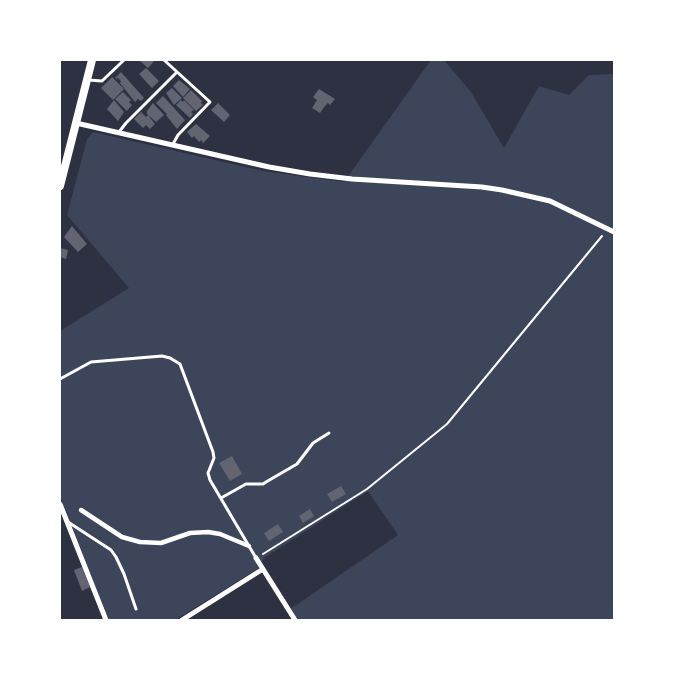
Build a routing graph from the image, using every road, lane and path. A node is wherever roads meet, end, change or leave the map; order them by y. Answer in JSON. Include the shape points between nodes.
{"nodes":[{"id":1,"x":92,"y":60,"type":"edge"},
{"id":2,"x":124,"y":60,"type":"edge"},
{"id":3,"x":164,"y":60,"type":"edge"},
{"id":4,"x":177,"y":72,"type":"junction"},
{"id":5,"x":87,"y":80,"type":"junction"},
{"id":6,"x":76,"y":123,"type":"junction"},
{"id":7,"x":119,"y":132,"type":"junction"},
{"id":8,"x":173,"y":144,"type":"junction"},
{"id":9,"x":60,"y":186,"type":"edge"},
{"id":10,"x":608,"y":229,"type":"junction"},
{"id":11,"x":614,"y":232,"type":"edge"},
{"id":12,"x":60,"y":379,"type":"edge"},
{"id":13,"x":329,"y":433,"type":"dead end"},
{"id":14,"x":221,"y":498,"type":"junction"},
{"id":15,"x":60,"y":504,"type":"edge"},
{"id":16,"x":82,"y":510,"type":"dead end"},
{"id":17,"x":67,"y":521,"type":"junction"},
{"id":18,"x":250,"y":546,"type":"junction"},
{"id":19,"x":256,"y":558,"type":"junction"},
{"id":20,"x":263,"y":569,"type":"junction"},
{"id":21,"x":136,"y":609,"type":"dead end"},
{"id":22,"x":106,"y":620,"type":"edge"},
{"id":23,"x":182,"y":620,"type":"edge"},
{"id":24,"x":295,"y":620,"type":"edge"}],
"edges":[{"from":1,"to":5,"type":"street"},
{"from":2,"to":5,"type":"lane","via":[[102,81]]},
{"from":3,"to":4,"type":"lane"},
{"from":4,"to":7,"type":"lane"},
{"from":4,"to":8,"type":"lane","via":[[210,102]]},
{"from":5,"to":6,"type":"street"},
{"from":6,"to":7,"type":"street"},
{"from":6,"to":9,"type":"street"},
{"from":7,"to":8,"type":"street"},
{"from":8,"to":10,"type":"street","via":[[269,168],[310,174],[502,190],[550,201]]},
{"from":10,"to":11,"type":"street"},
{"from":10,"to":19,"type":"path","via":[[447,424],[368,489]]},
{"from":12,"to":14,"type":"lane","via":[[91,362],[162,356],[180,364],[214,458],[208,473]]},
{"from":13,"to":14,"type":"lane","via":[[313,444],[297,464],[262,484],[246,484]]},
{"from":14,"to":18,"type":"lane"},
{"from":15,"to":17,"type":"street"},
{"from":16,"to":18,"type":"street","via":[[122,537],[140,542],[161,543],[208,532]]},
{"from":17,"to":21,"type":"lane","via":[[111,550],[124,574]]},
{"from":17,"to":22,"type":"street"},
{"from":18,"to":19,"type":"lane"},
{"from":19,"to":20,"type":"street"},
{"from":20,"to":23,"type":"street"},
{"from":20,"to":24,"type":"street"}]}
